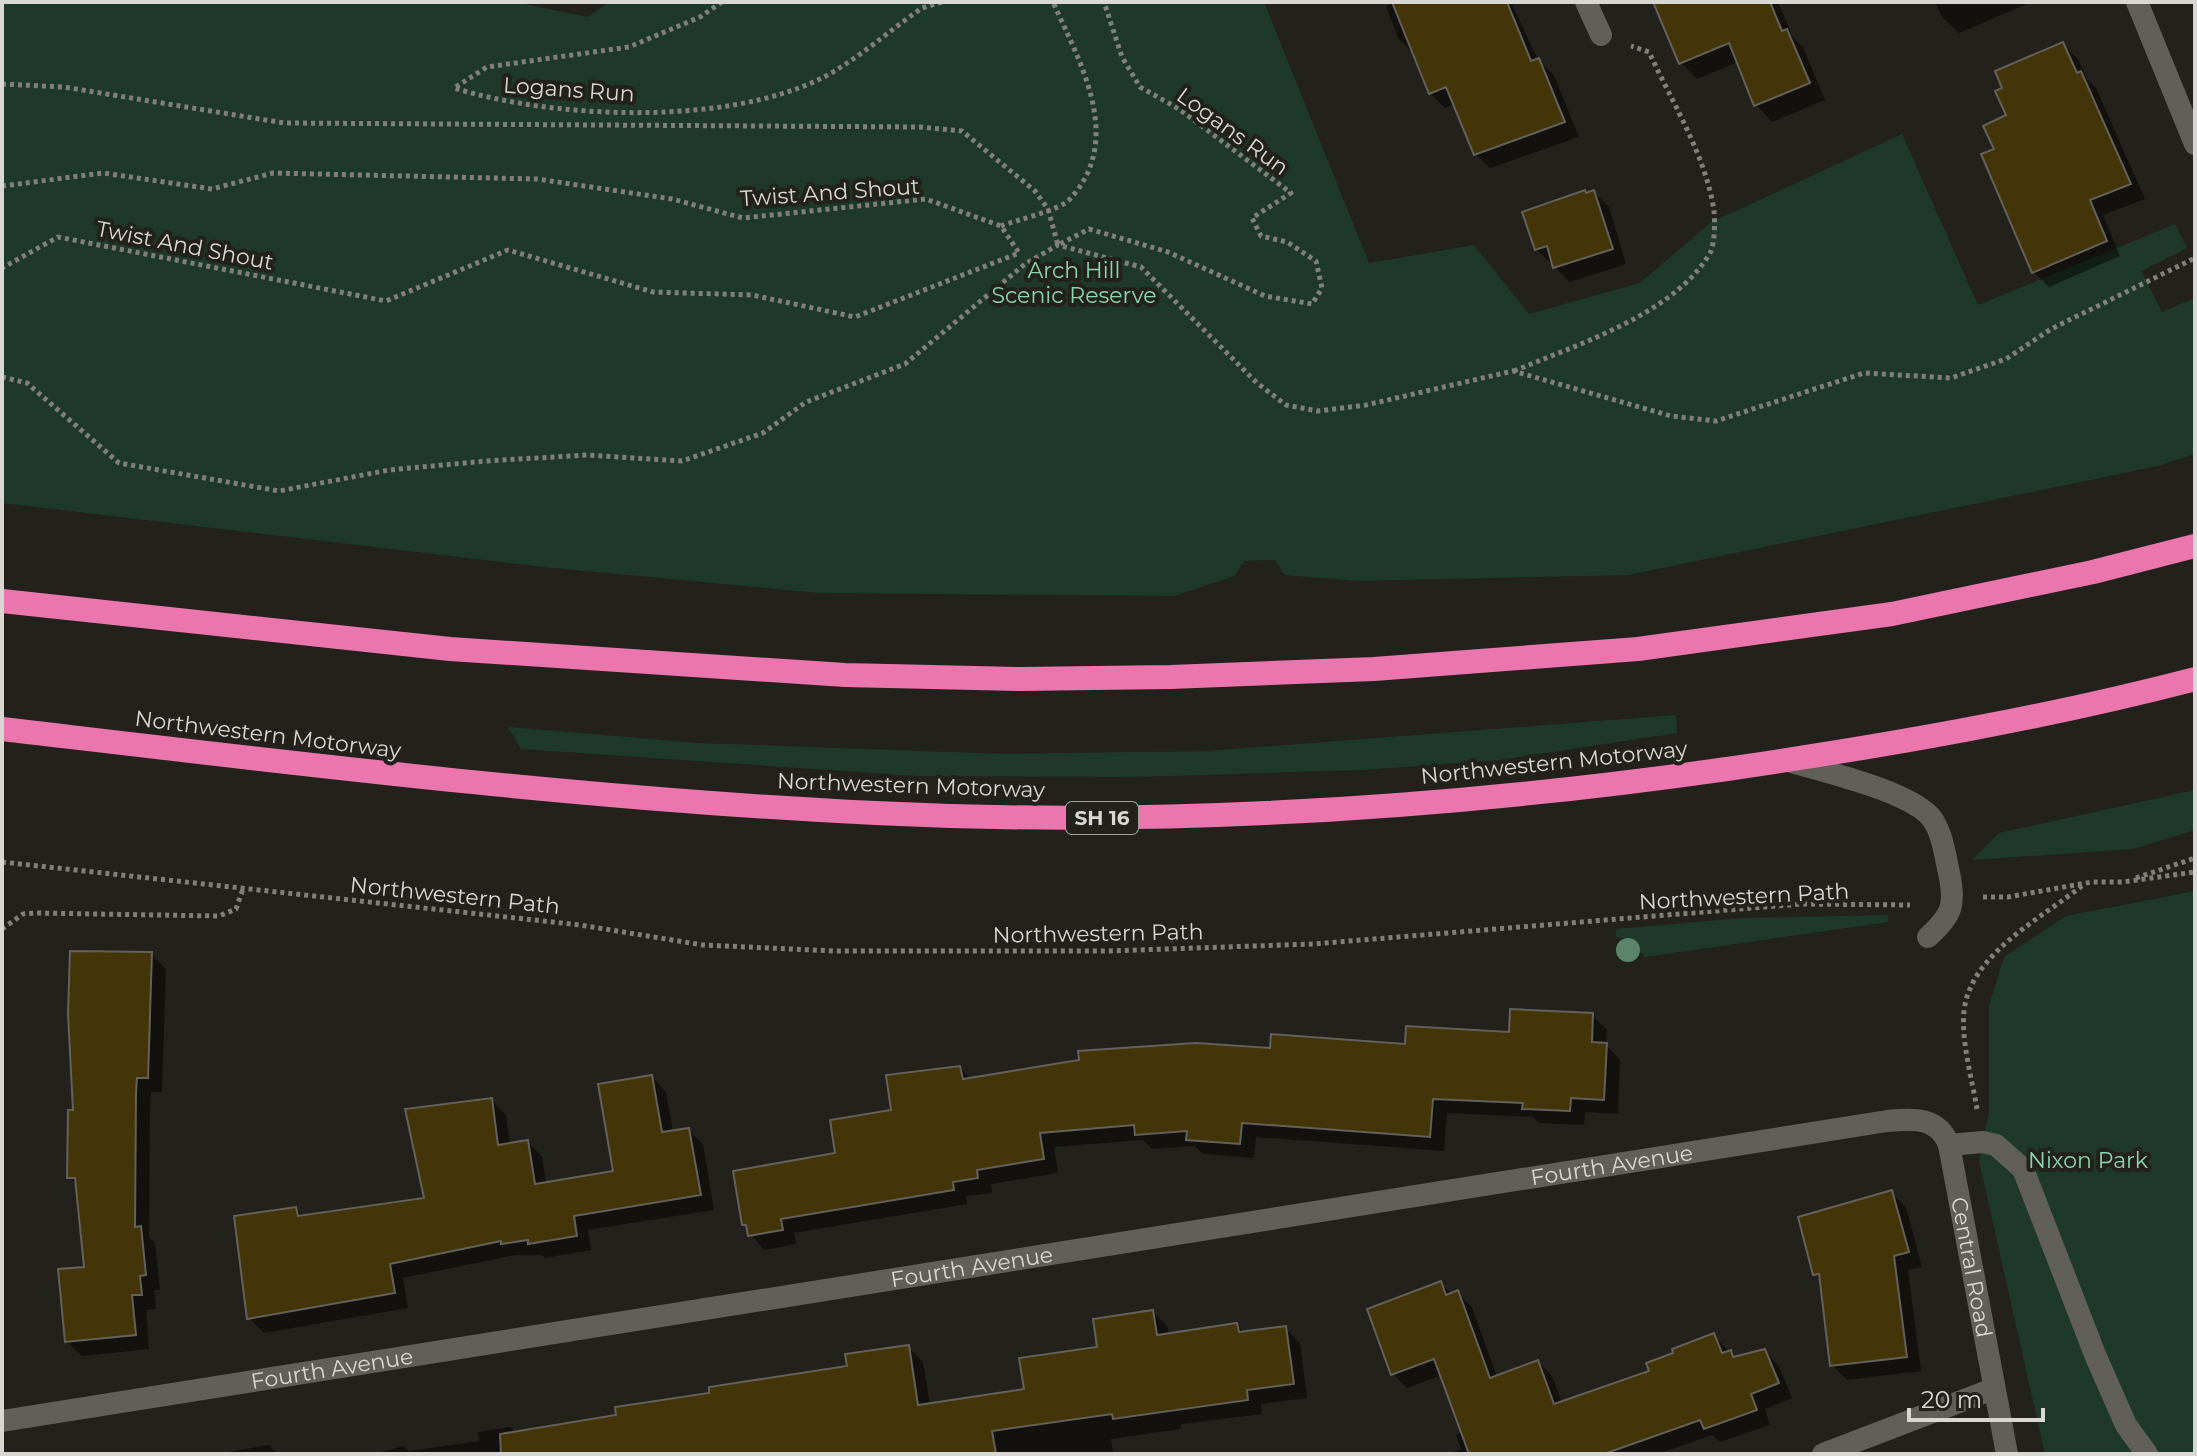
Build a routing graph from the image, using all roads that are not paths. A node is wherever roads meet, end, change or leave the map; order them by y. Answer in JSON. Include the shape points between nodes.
{"nodes":[{"id":1,"x":1586,"y":2,"type":"edge"},
{"id":2,"x":2137,"y":2,"type":"edge"},
{"id":3,"x":1601,"y":35,"type":"dead end"},
{"id":4,"x":2195,"y":144,"type":"edge"},
{"id":5,"x":2195,"y":546,"type":"edge"},
{"id":6,"x":2,"y":601,"type":"edge"},
{"id":7,"x":2195,"y":679,"type":"edge"},
{"id":8,"x":2,"y":729,"type":"edge"},
{"id":9,"x":1785,"y":760,"type":"junction"},
{"id":10,"x":1928,"y":937,"type":"dead end"},
{"id":11,"x":1944,"y":1137,"type":"junction"},
{"id":12,"x":1993,"y":1389,"type":"junction"},
{"id":13,"x":2,"y":1421,"type":"edge"},
{"id":14,"x":1823,"y":1454,"type":"edge"},
{"id":15,"x":2007,"y":1454,"type":"edge"},
{"id":16,"x":2147,"y":1454,"type":"edge"}],
"edges":[{"from":1,"to":3,"type":"street"},
{"from":2,"to":4,"type":"street"},
{"from":5,"to":6,"type":"highway","via":[[1892,614],[1638,649],[1374,669],[1171,677],[1019,679],[782,671],[450,649]]},
{"from":7,"to":9,"type":"highway","name":"Northwestern Motorway","number":"SH 16","via":[[1936,737]]},
{"from":8,"to":9,"type":"highway","name":"Northwestern Motorway","number":"SH 16","via":[[478,784],[876,813],[1076,817],[1303,811],[1478,799]]},
{"from":9,"to":10,"type":"street","via":[[1879,788],[1931,818],[1942,841],[1954,896],[1949,915]]},
{"from":11,"to":12,"type":"street","name":"Central Road"},
{"from":11,"to":13,"type":"street","name":"Fourth Avenue","via":[[1928,1121],[1887,1121]]},
{"from":11,"to":16,"type":"street","name":"Fourth Avenue","via":[[1996,1145],[2023,1169],[2096,1357],[2126,1425]]},
{"from":12,"to":14,"type":"street"},
{"from":12,"to":15,"type":"street","name":"Central Road"}]}
